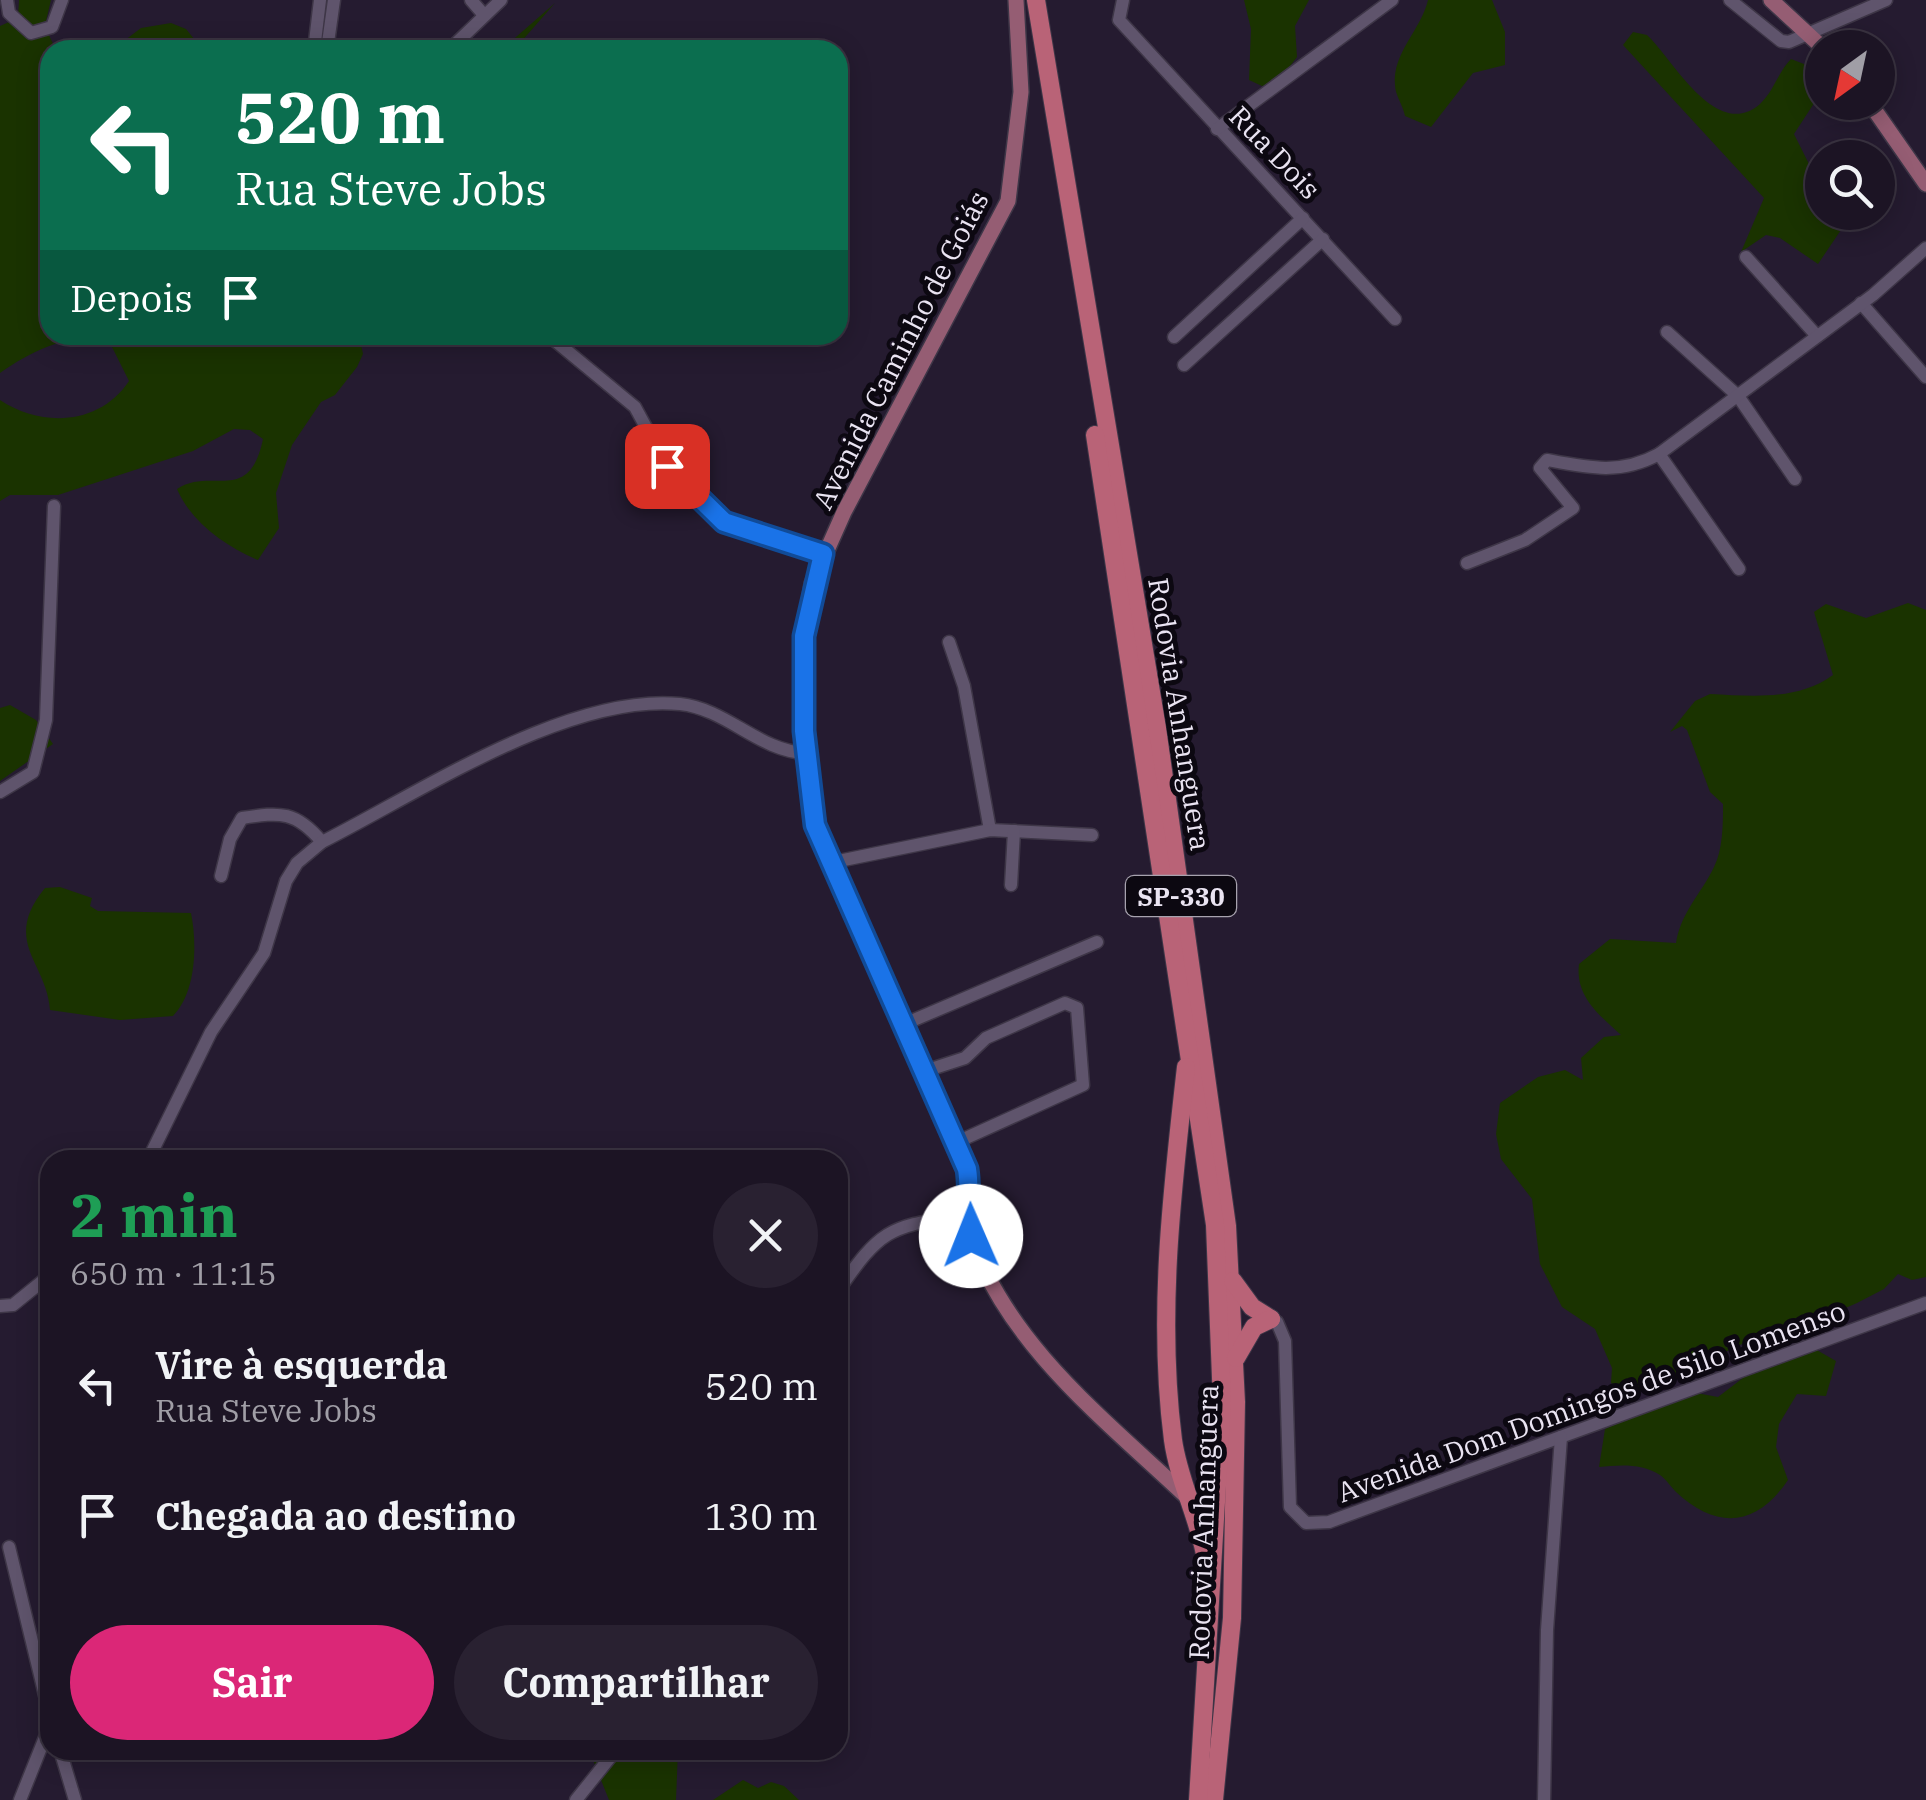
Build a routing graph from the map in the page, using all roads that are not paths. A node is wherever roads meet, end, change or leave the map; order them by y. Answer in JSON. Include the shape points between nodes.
{"nodes":[{"id":1,"x":7,"y":0,"type":"edge"},
{"id":2,"x":62,"y":0,"type":"edge"},
{"id":3,"x":320,"y":0,"type":"edge"},
{"id":4,"x":334,"y":0,"type":"edge"},
{"id":5,"x":471,"y":0,"type":"edge"},
{"id":6,"x":501,"y":0,"type":"edge"},
{"id":7,"x":1016,"y":0,"type":"edge"},
{"id":8,"x":1025,"y":0,"type":"edge"},
{"id":9,"x":1036,"y":0,"type":"edge"},
{"id":10,"x":1123,"y":0,"type":"edge"},
{"id":11,"x":1392,"y":0,"type":"edge"},
{"id":12,"x":1730,"y":0,"type":"edge"},
{"id":13,"x":1771,"y":0,"type":"edge"},
{"id":14,"x":1886,"y":0,"type":"edge"},
{"id":15,"x":484,"y":16,"type":"junction"},
{"id":16,"x":1805,"y":30,"type":"edge"},
{"id":17,"x":1819,"y":30,"type":"edge"},
{"id":18,"x":1805,"y":35,"type":"edge"},
{"id":19,"x":315,"y":40,"type":"edge"},
{"id":20,"x":328,"y":40,"type":"edge"},
{"id":21,"x":459,"y":40,"type":"edge"},
{"id":22,"x":1882,"y":120,"type":"edge"},
{"id":23,"x":1217,"y":129,"type":"junction"},
{"id":24,"x":1926,"y":184,"type":"edge"},
{"id":25,"x":1303,"y":218,"type":"junction"},
{"id":26,"x":1323,"y":239,"type":"junction"},
{"id":27,"x":1926,"y":248,"type":"edge"},
{"id":28,"x":1746,"y":257,"type":"dead end"},
{"id":29,"x":1861,"y":303,"type":"junction"},
{"id":30,"x":1395,"y":319,"type":"dead end"},
{"id":31,"x":1667,"y":332,"type":"dead end"},
{"id":32,"x":1817,"y":336,"type":"junction"},
{"id":33,"x":1174,"y":337,"type":"dead end"},
{"id":34,"x":560,"y":345,"type":"edge"},
{"id":35,"x":1184,"y":365,"type":"dead end"},
{"id":36,"x":1926,"y":377,"type":"edge"},
{"id":37,"x":1738,"y":396,"type":"junction"},
{"id":38,"x":1659,"y":454,"type":"junction"},
{"id":39,"x":1795,"y":478,"type":"dead end"},
{"id":40,"x":54,"y":506,"type":"dead end"},
{"id":41,"x":823,"y":554,"type":"junction"},
{"id":42,"x":1468,"y":563,"type":"dead end"},
{"id":43,"x":1739,"y":569,"type":"dead end"},
{"id":44,"x":949,"y":642,"type":"dead end"},
{"id":45,"x":806,"y":753,"type":"junction"},
{"id":46,"x":0,"y":792,"type":"edge"},
{"id":47,"x":990,"y":830,"type":"junction"},
{"id":48,"x":1014,"y":832,"type":"junction"},
{"id":49,"x":1092,"y":835,"type":"dead end"},
{"id":50,"x":322,"y":842,"type":"junction"},
{"id":51,"x":830,"y":862,"type":"junction"},
{"id":52,"x":221,"y":876,"type":"dead end"},
{"id":53,"x":1011,"y":885,"type":"dead end"},
{"id":54,"x":1097,"y":942,"type":"dead end"},
{"id":55,"x":902,"y":1024,"type":"junction"},
{"id":56,"x":1188,"y":1042,"type":"junction"},
{"id":57,"x":925,"y":1071,"type":"junction"},
{"id":58,"x":957,"y":1142,"type":"junction"},
{"id":59,"x":153,"y":1150,"type":"edge"},
{"id":60,"x":965,"y":1214,"type":"junction"},
{"id":61,"x":848,"y":1277,"type":"edge"},
{"id":62,"x":1232,"y":1280,"type":"junction"},
{"id":63,"x":40,"y":1284,"type":"edge"},
{"id":64,"x":1926,"y":1303,"type":"edge"},
{"id":65,"x":0,"y":1306,"type":"edge"},
{"id":66,"x":1270,"y":1319,"type":"junction"},
{"id":67,"x":1235,"y":1359,"type":"junction"},
{"id":68,"x":1561,"y":1437,"type":"junction"},
{"id":69,"x":1190,"y":1500,"type":"junction"},
{"id":70,"x":9,"y":1547,"type":"dead end"},
{"id":71,"x":1213,"y":1608,"type":"junction"},
{"id":72,"x":40,"y":1675,"type":"edge"},
{"id":73,"x":40,"y":1751,"type":"edge"},
{"id":74,"x":63,"y":1760,"type":"edge"},
{"id":75,"x":608,"y":1760,"type":"edge"},
{"id":76,"x":20,"y":1800,"type":"edge"},
{"id":77,"x":75,"y":1800,"type":"edge"},
{"id":78,"x":576,"y":1800,"type":"edge"},
{"id":79,"x":1198,"y":1800,"type":"edge"},
{"id":80,"x":1214,"y":1800,"type":"edge"},
{"id":81,"x":1544,"y":1800,"type":"edge"}],
"edges":[{"from":1,"to":2,"type":"street","via":[[8,13],[31,33],[52,28]]},
{"from":3,"to":19,"type":"street"},
{"from":4,"to":20,"type":"street"},
{"from":5,"to":15,"type":"street"},
{"from":6,"to":15,"type":"street"},
{"from":7,"to":41,"type":"main road","name":"Avenida Caminho de Goiás","via":[[1021,92],[1008,201]]},
{"from":8,"to":56,"type":"highway","name":"Rodovia Anhanguera","number":"SP-330"},
{"from":9,"to":62,"type":"highway","name":"Rodovia Anhanguera","number":"SP-330","via":[[1157,728]]},
{"from":10,"to":23,"type":"street","name":"Rua Dois","via":[[1119,20]]},
{"from":11,"to":23,"type":"street"},
{"from":12,"to":18,"type":"street","via":[[1782,41]]},
{"from":13,"to":16,"type":"main road"},
{"from":14,"to":17,"type":"street"},
{"from":15,"to":21,"type":"street"},
{"from":22,"to":24,"type":"main road"},
{"from":23,"to":25,"type":"street","name":"Rua Dois"},
{"from":25,"to":26,"type":"street","name":"Rua Dois"},
{"from":25,"to":33,"type":"street"},
{"from":26,"to":30,"type":"street","name":"Rua Dois"},
{"from":26,"to":35,"type":"street"},
{"from":27,"to":29,"type":"street"},
{"from":28,"to":32,"type":"street"},
{"from":29,"to":32,"type":"street"},
{"from":29,"to":36,"type":"street"},
{"from":31,"to":37,"type":"street"},
{"from":32,"to":37,"type":"street"},
{"from":34,"to":41,"type":"street","via":[[635,408],[667,466],[724,522]]},
{"from":37,"to":38,"type":"street"},
{"from":37,"to":39,"type":"street"},
{"from":38,"to":42,"type":"street","via":[[1608,471],[1547,460],[1540,468],[1573,508],[1525,540]]},
{"from":38,"to":43,"type":"street"},
{"from":40,"to":46,"type":"street","via":[[46,720],[34,772]]},
{"from":41,"to":45,"type":"main road","name":"Avenida Caminho de Goiás","via":[[804,636]]},
{"from":44,"to":47,"type":"street","via":[[964,686]]},
{"from":45,"to":50,"type":"street","via":[[782,752],[708,709],[678,704],[592,712],[515,743]]},
{"from":45,"to":51,"type":"main road","name":"Avenida Caminho de Goiás","via":[[815,825]]},
{"from":47,"to":48,"type":"street"},
{"from":47,"to":51,"type":"street"},
{"from":48,"to":49,"type":"street"},
{"from":48,"to":53,"type":"street"},
{"from":50,"to":52,"type":"street","via":[[298,818],[242,818]]},
{"from":50,"to":59,"type":"street","via":[[286,881],[264,953],[211,1032]]},
{"from":51,"to":55,"type":"main road","name":"Avenida Caminho de Goiás"},
{"from":54,"to":55,"type":"street"},
{"from":55,"to":57,"type":"main road","name":"Avenida Caminho de Goiás"},
{"from":56,"to":69,"type":"highway","via":[[1166,1279],[1173,1439]]},
{"from":56,"to":71,"type":"highway","name":"Rodovia Anhanguera","number":"SP-330","via":[[1216,1265],[1222,1403]]},
{"from":57,"to":58,"type":"main road","name":"Avenida Caminho de Goiás"},
{"from":57,"to":58,"type":"street","via":[[965,1058],[986,1038],[1065,1003],[1077,1008],[1084,1085]]},
{"from":58,"to":60,"type":"main road","name":"Avenida Caminho de Goiás","via":[[970,1192]]},
{"from":60,"to":61,"type":"street","via":[[887,1232]]},
{"from":60,"to":69,"type":"main road","name":"Avenida Caminho de Goiás","via":[[1001,1306]]},
{"from":62,"to":66,"type":"highway"},
{"from":62,"to":67,"type":"highway","name":"Rodovia Anhanguera","number":"SP-330"},
{"from":63,"to":65,"type":"street"},
{"from":64,"to":68,"type":"street","name":"Avenida Dom Domingos de Silo Lomenso"},
{"from":66,"to":67,"type":"highway","via":[[1254,1327]]},
{"from":66,"to":68,"type":"street","name":"Avenida Dom Domingos de Silo Lomenso","via":[[1285,1341],[1290,1507],[1306,1524],[1423,1490]]},
{"from":67,"to":80,"type":"highway","name":"Rodovia Anhanguera","number":"SP-330","via":[[1232,1618]]},
{"from":68,"to":81,"type":"street"},
{"from":69,"to":71,"type":"highway"},
{"from":70,"to":72,"type":"street"},
{"from":71,"to":79,"type":"highway","name":"Rodovia Anhanguera","number":"SP-330"},
{"from":73,"to":76,"type":"street"},
{"from":74,"to":77,"type":"street"},
{"from":75,"to":78,"type":"street"}]}
